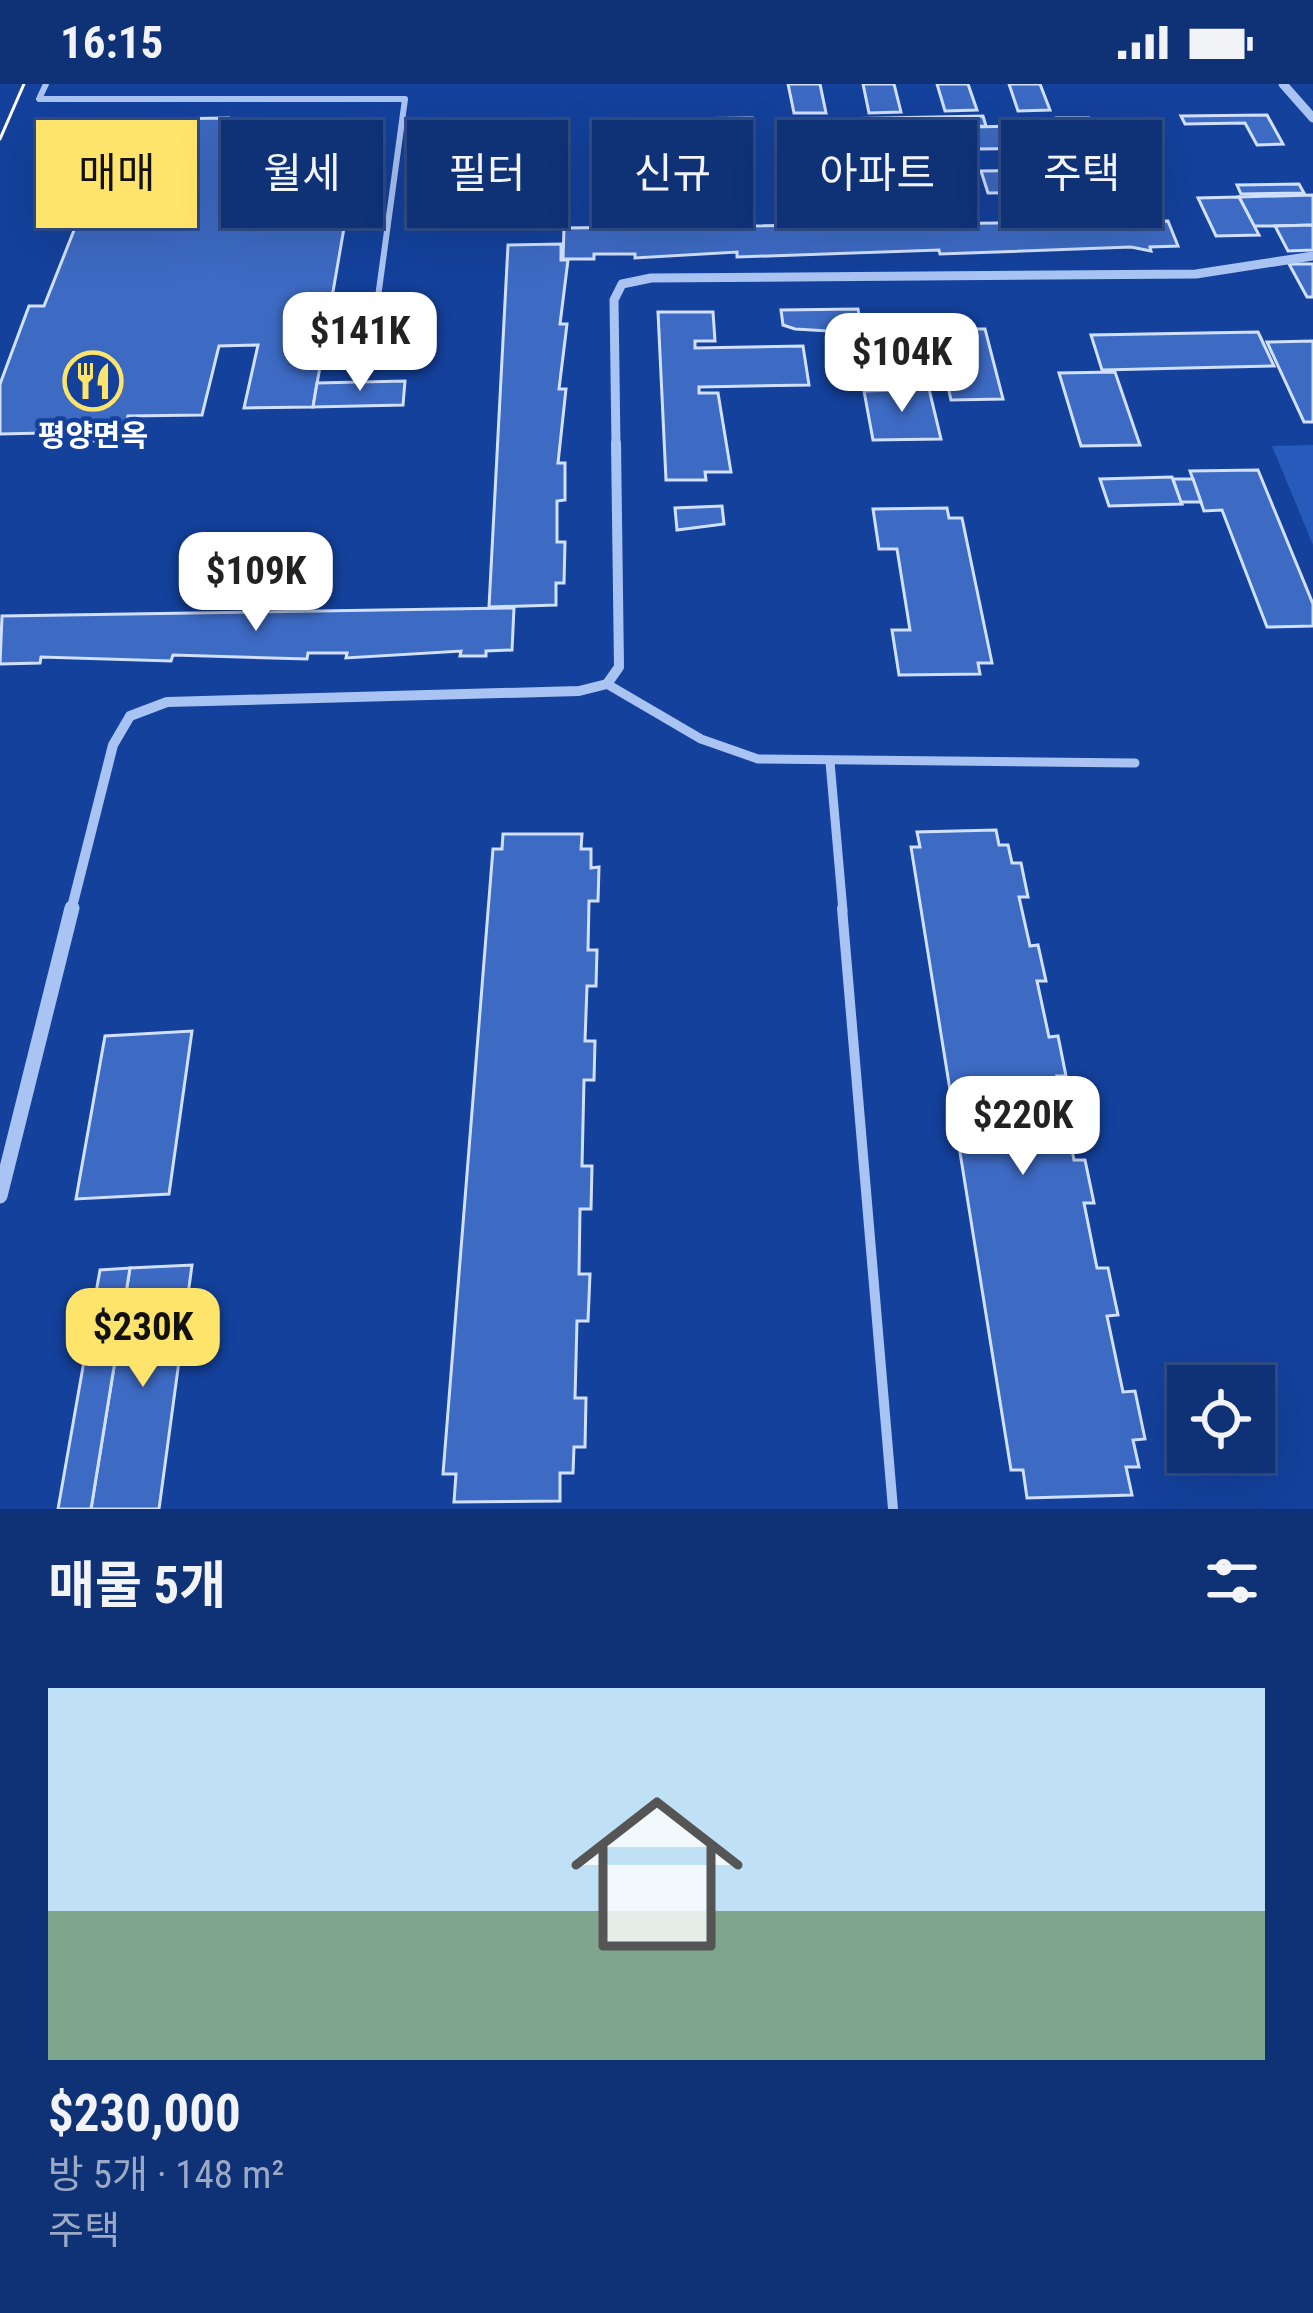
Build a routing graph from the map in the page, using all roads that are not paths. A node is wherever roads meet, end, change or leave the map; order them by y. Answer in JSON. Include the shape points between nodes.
{"nodes":[{"id":1,"x":46,"y":84,"type":"edge"},
{"id":2,"x":1283,"y":84,"type":"edge"},
{"id":3,"x":1313,"y":118,"type":"edge"},
{"id":4,"x":1313,"y":256,"type":"edge"},
{"id":5,"x":378,"y":297,"type":"dead end"},
{"id":6,"x":608,"y":684,"type":"junction"},
{"id":7,"x":830,"y":762,"type":"junction"},
{"id":8,"x":1135,"y":763,"type":"dead end"},
{"id":9,"x":0,"y":1196,"type":"edge"},
{"id":10,"x":893,"y":1509,"type":"edge"}],
"edges":[{"from":1,"to":5,"type":"lane","via":[[39,99],[405,99]]},
{"from":2,"to":3,"type":"street"},
{"from":4,"to":6,"type":"street","via":[[1196,274],[622,284],[614,300],[619,667]]},
{"from":6,"to":7,"type":"lane","via":[[701,740],[758,758]]},
{"from":6,"to":9,"type":"street","via":[[166,702],[130,716],[113,745]]},
{"from":7,"to":8,"type":"lane"},
{"from":7,"to":10,"type":"lane"}]}
